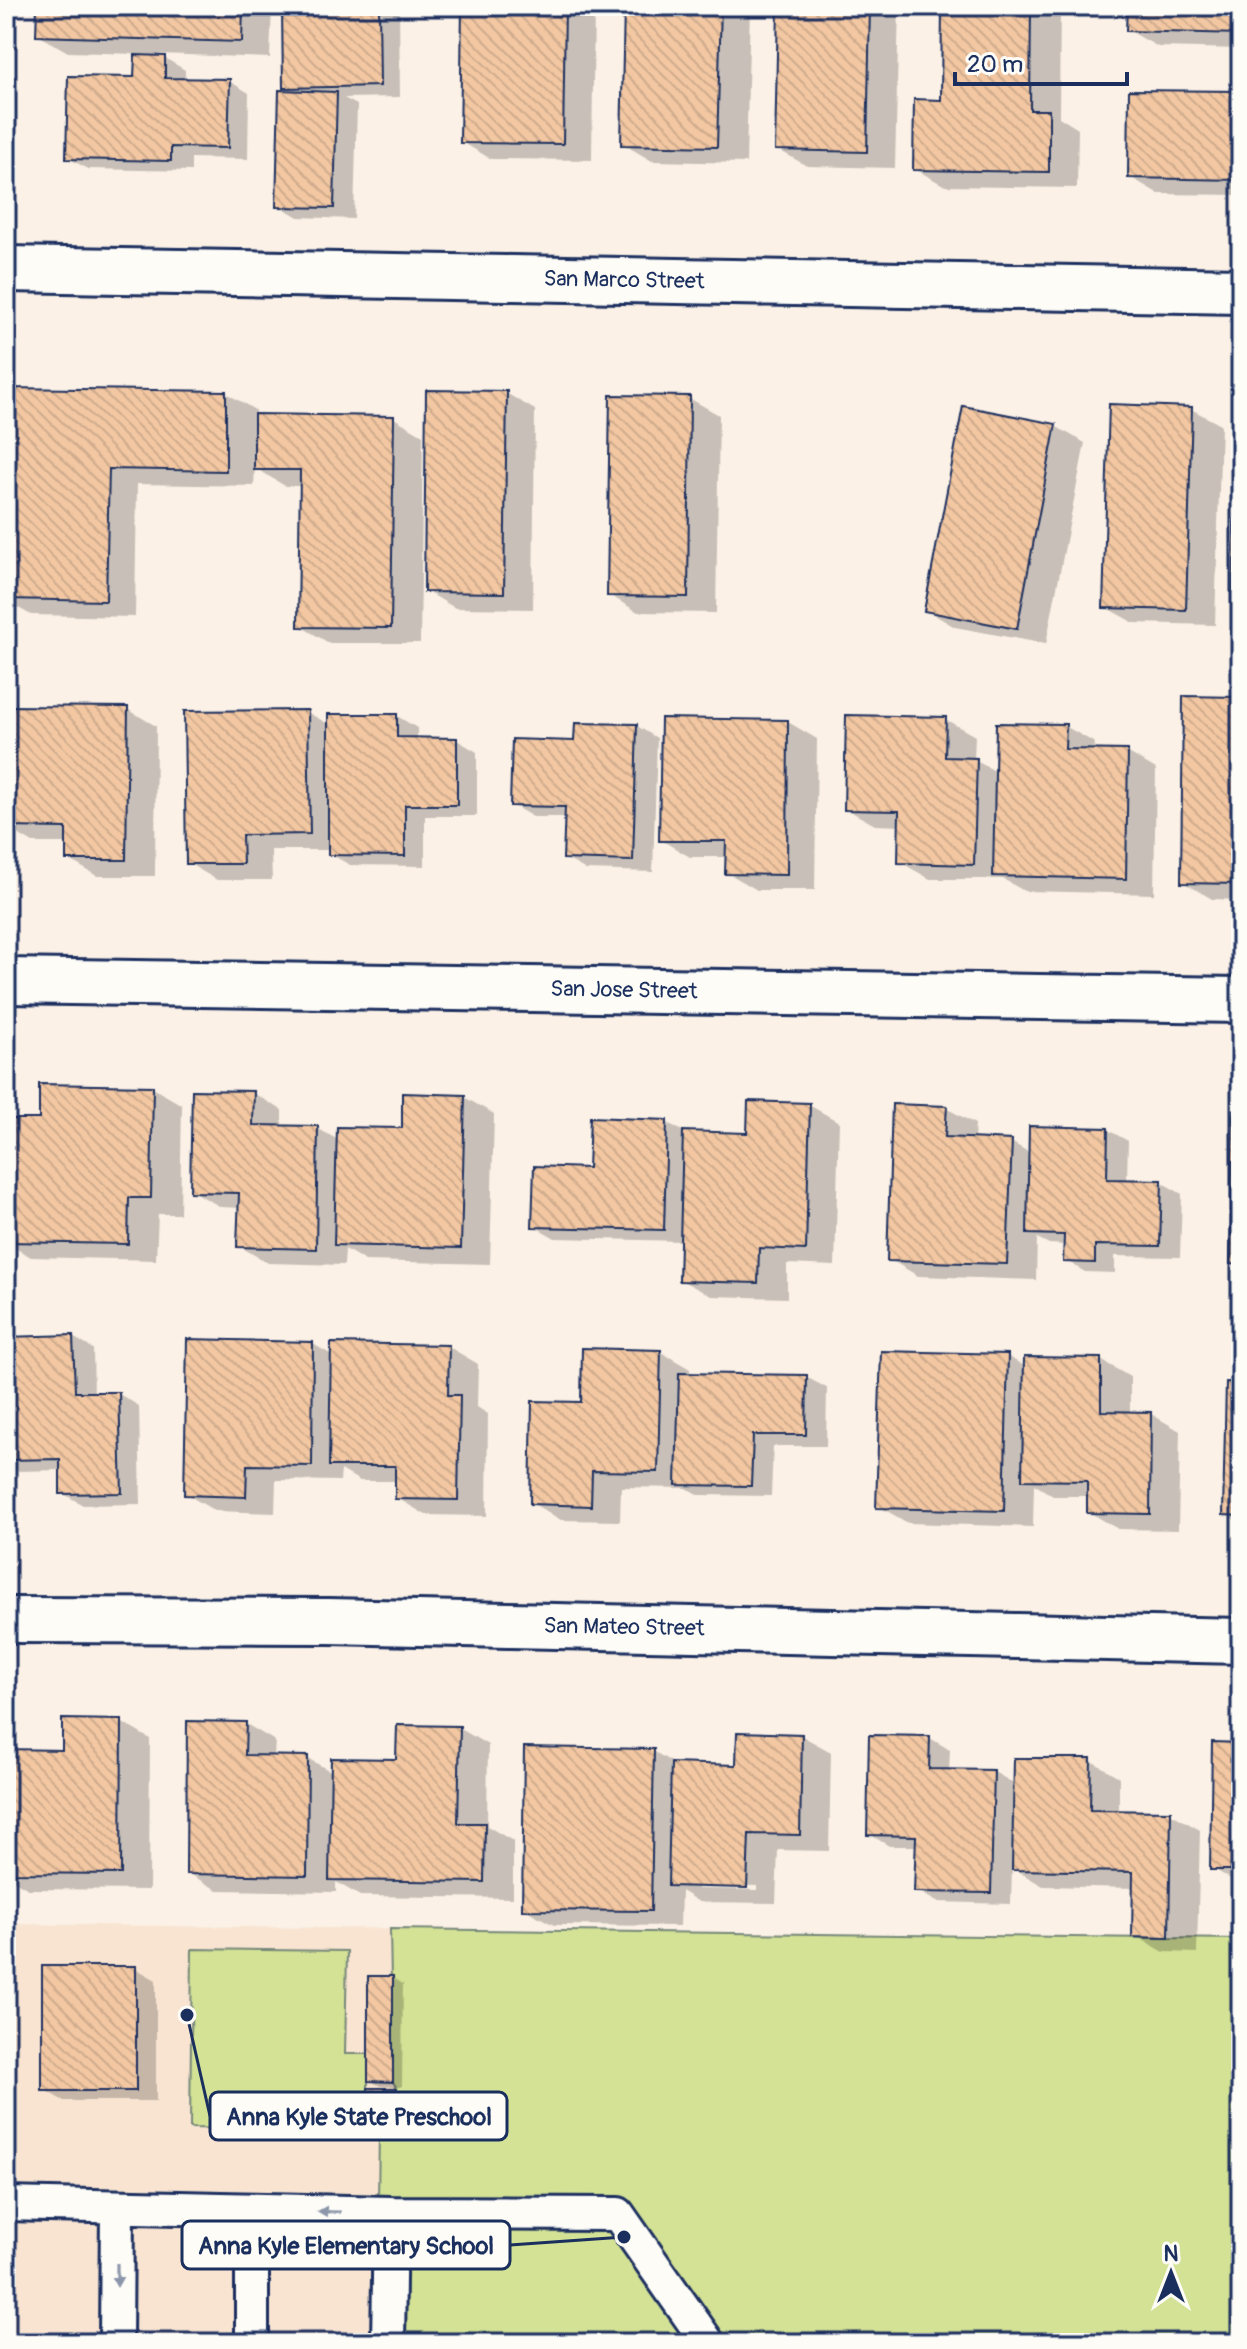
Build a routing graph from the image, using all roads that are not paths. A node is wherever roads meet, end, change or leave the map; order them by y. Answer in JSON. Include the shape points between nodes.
{"nodes":[{"id":1,"x":6,"y":269,"type":"edge"},
{"id":2,"x":1241,"y":291,"type":"edge"},
{"id":3,"x":6,"y":981,"type":"edge"},
{"id":4,"x":1241,"y":1000,"type":"edge"},
{"id":5,"x":6,"y":1620,"type":"edge"},
{"id":6,"x":1241,"y":1641,"type":"edge"},
{"id":7,"x":6,"y":2204,"type":"edge"},
{"id":8,"x":117,"y":2208,"type":"junction"},
{"id":9,"x":252,"y":2210,"type":"junction"},
{"id":10,"x":390,"y":2213,"type":"junction"},
{"id":11,"x":116,"y":2343,"type":"edge"},
{"id":12,"x":252,"y":2343,"type":"edge"},
{"id":13,"x":388,"y":2343,"type":"edge"},
{"id":14,"x":708,"y":2343,"type":"edge"}],
"edges":[{"from":1,"to":2,"type":"street","name":"San Marco Street"},
{"from":3,"to":4,"type":"street","name":"San Jose Street"},
{"from":5,"to":6,"type":"street","name":"San Mateo Street","via":[[329,1621]]},
{"from":7,"to":8,"type":"lane"},
{"from":8,"to":9,"type":"lane"},
{"from":8,"to":11,"type":"lane","one_way":true},
{"from":10,"to":9,"type":"lane","one_way":true},
{"from":9,"to":12,"type":"lane"},
{"from":10,"to":13,"type":"lane"},
{"from":10,"to":14,"type":"lane","via":[[618,2214]]}]}
